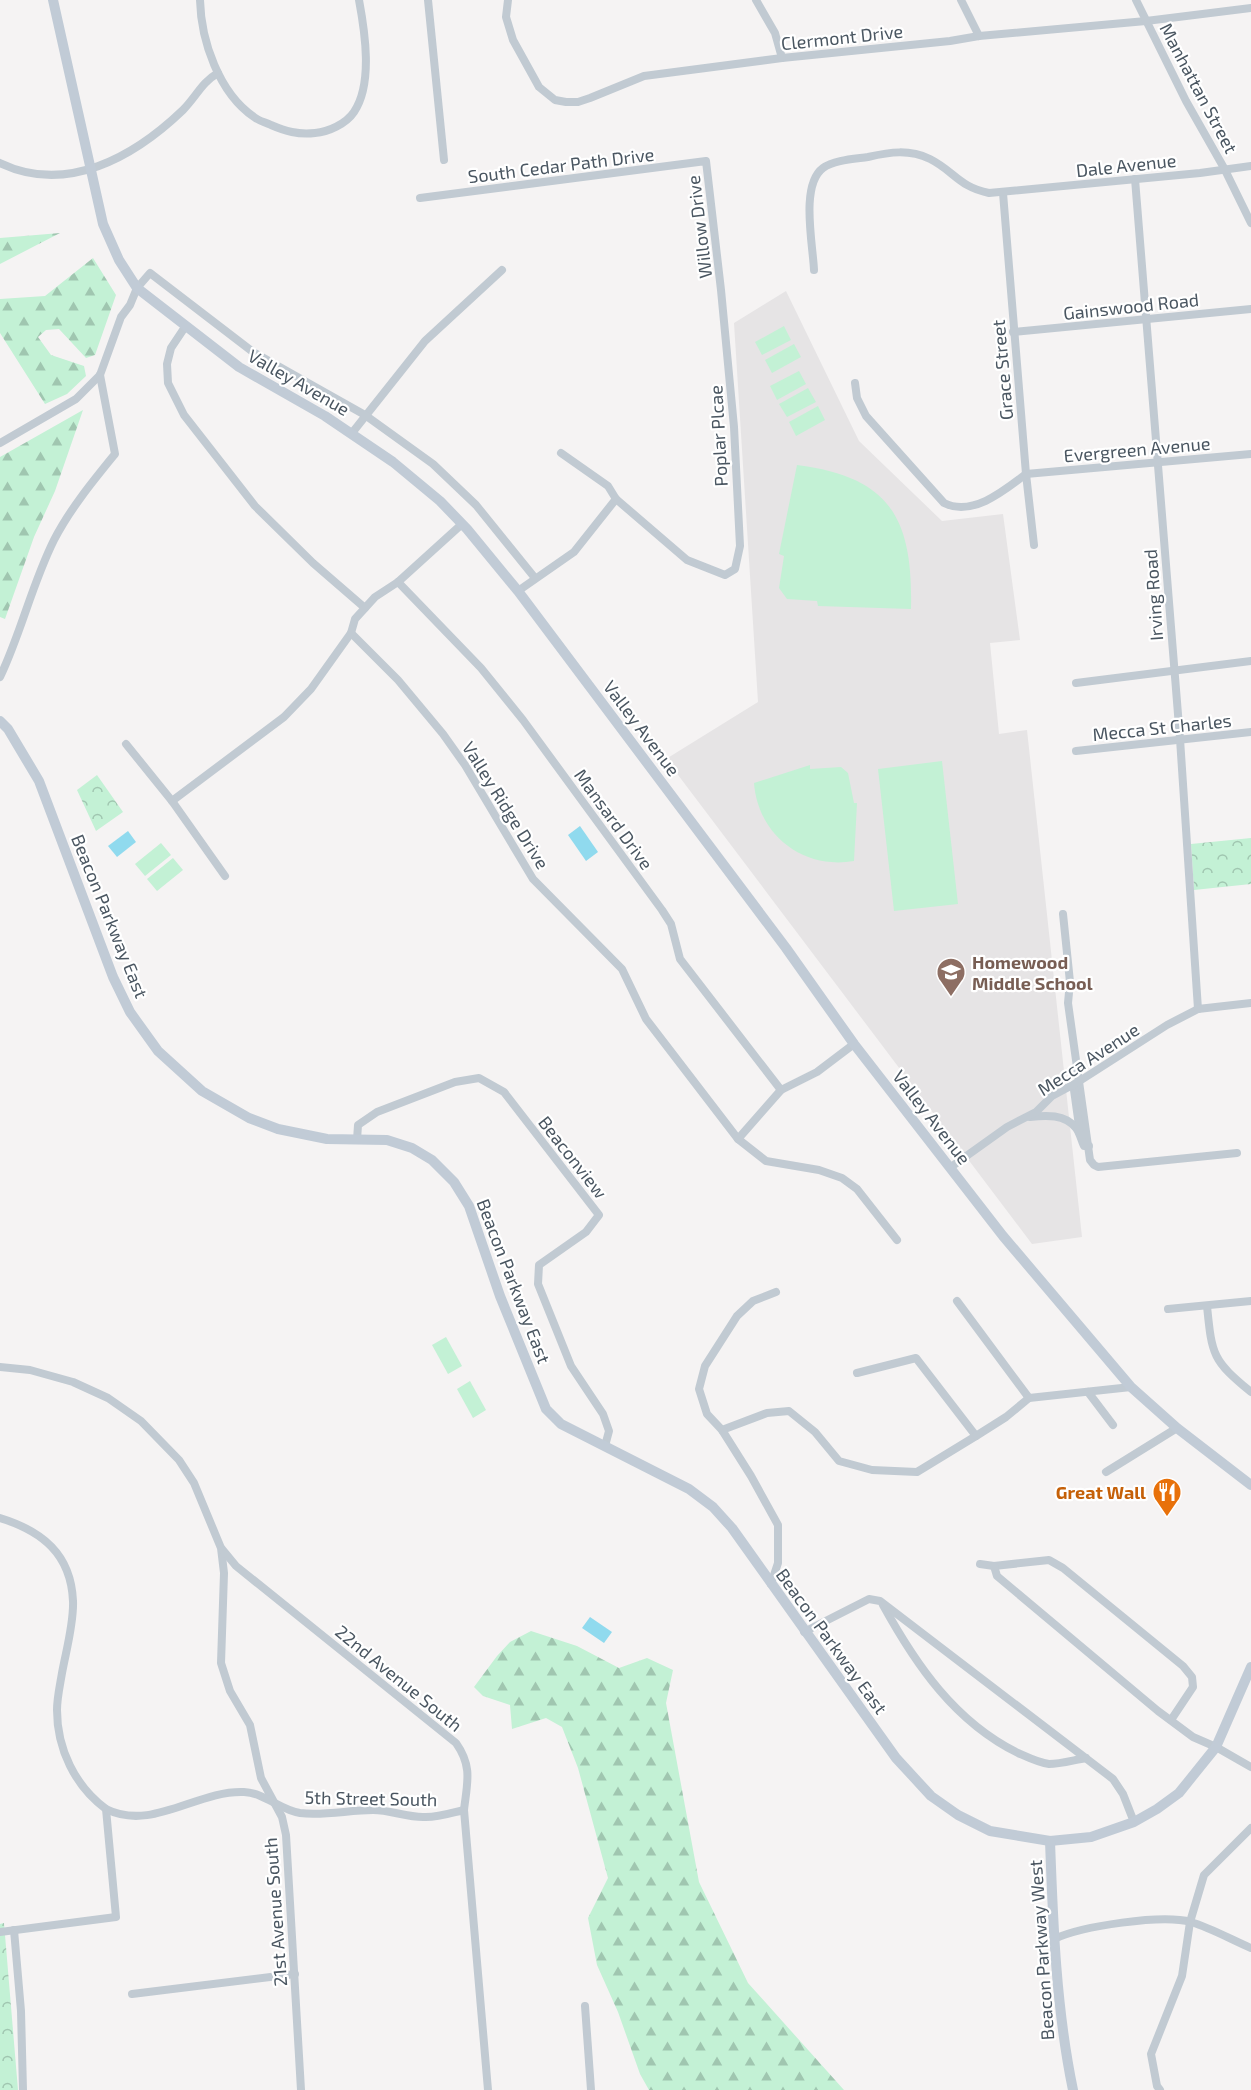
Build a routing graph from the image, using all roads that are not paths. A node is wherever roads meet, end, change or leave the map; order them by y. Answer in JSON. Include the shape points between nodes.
{"nodes":[{"id":1,"x":53,"y":0,"type":"edge"},
{"id":2,"x":200,"y":0,"type":"edge"},
{"id":3,"x":358,"y":0,"type":"edge"},
{"id":4,"x":428,"y":0,"type":"edge"},
{"id":5,"x":508,"y":0,"type":"edge"},
{"id":6,"x":756,"y":0,"type":"edge"},
{"id":7,"x":961,"y":0,"type":"edge"},
{"id":8,"x":1136,"y":0,"type":"edge"},
{"id":9,"x":1251,"y":8,"type":"edge"},
{"id":10,"x":1146,"y":21,"type":"junction"},
{"id":11,"x":979,"y":36,"type":"junction"},
{"id":12,"x":782,"y":58,"type":"junction"},
{"id":13,"x":218,"y":74,"type":"junction"},
{"id":14,"x":444,"y":160,"type":"dead end"},
{"id":15,"x":706,"y":161,"type":"joint"},
{"id":16,"x":0,"y":163,"type":"edge"},
{"id":17,"x":1251,"y":166,"type":"edge"},
{"id":18,"x":1224,"y":168,"type":"junction"},
{"id":19,"x":90,"y":170,"type":"junction"},
{"id":20,"x":1135,"y":178,"type":"junction"},
{"id":21,"x":1003,"y":193,"type":"junction"},
{"id":22,"x":420,"y":198,"type":"dead end"},
{"id":23,"x":1251,"y":223,"type":"edge"},
{"id":24,"x":502,"y":270,"type":"dead end"},
{"id":25,"x":814,"y":270,"type":"dead end"},
{"id":26,"x":137,"y":288,"type":"junction"},
{"id":27,"x":721,"y":290,"type":"joint"},
{"id":28,"x":1251,"y":309,"type":"edge"},
{"id":29,"x":1148,"y":319,"type":"junction"},
{"id":30,"x":185,"y":327,"type":"junction"},
{"id":31,"x":1013,"y":332,"type":"junction"},
{"id":32,"x":100,"y":375,"type":"junction"},
{"id":33,"x":855,"y":383,"type":"dead end"},
{"id":34,"x":364,"y":415,"type":"junction"},
{"id":35,"x":352,"y":433,"type":"junction"},
{"id":36,"x":0,"y":443,"type":"edge"},
{"id":37,"x":561,"y":453,"type":"dead end"},
{"id":38,"x":1251,"y":454,"type":"edge"},
{"id":39,"x":1159,"y":462,"type":"junction"},
{"id":40,"x":1026,"y":474,"type":"junction"},
{"id":41,"x":616,"y":499,"type":"junction"},
{"id":42,"x":462,"y":524,"type":"junction"},
{"id":43,"x":1035,"y":545,"type":"dead end"},
{"id":44,"x":535,"y":578,"type":"junction"},
{"id":45,"x":398,"y":582,"type":"junction"},
{"id":46,"x":518,"y":591,"type":"junction"},
{"id":47,"x":365,"y":608,"type":"junction"},
{"id":48,"x":351,"y":633,"type":"junction"},
{"id":49,"x":1251,"y":661,"type":"edge"},
{"id":50,"x":1173,"y":670,"type":"junction"},
{"id":51,"x":0,"y":677,"type":"edge"},
{"id":52,"x":1076,"y":683,"type":"dead end"},
{"id":53,"x":0,"y":721,"type":"edge"},
{"id":54,"x":1251,"y":732,"type":"edge"},
{"id":55,"x":1180,"y":739,"type":"junction"},
{"id":56,"x":126,"y":744,"type":"dead end"},
{"id":57,"x":1076,"y":751,"type":"dead end"},
{"id":58,"x":172,"y":801,"type":"junction"},
{"id":59,"x":225,"y":876,"type":"dead end"},
{"id":60,"x":1063,"y":914,"type":"dead end"},
{"id":61,"x":1251,"y":1003,"type":"edge"},
{"id":62,"x":1198,"y":1008,"type":"junction"},
{"id":63,"x":854,"y":1044,"type":"junction"},
{"id":64,"x":1078,"y":1083,"type":"junction"},
{"id":65,"x":782,"y":1090,"type":"junction"},
{"id":66,"x":1027,"y":1117,"type":"junction"},
{"id":67,"x":738,"y":1139,"type":"junction"},
{"id":68,"x":357,"y":1140,"type":"junction"},
{"id":69,"x":1085,"y":1144,"type":"junction"},
{"id":70,"x":1237,"y":1153,"type":"dead end"},
{"id":71,"x":951,"y":1167,"type":"junction"},
{"id":72,"x":897,"y":1240,"type":"dead end"},
{"id":73,"x":776,"y":1292,"type":"dead end"},
{"id":74,"x":957,"y":1301,"type":"dead end"},
{"id":75,"x":1251,"y":1301,"type":"edge"},
{"id":76,"x":1207,"y":1306,"type":"junction"},
{"id":77,"x":1168,"y":1309,"type":"dead end"},
{"id":78,"x":0,"y":1367,"type":"edge"},
{"id":79,"x":857,"y":1373,"type":"dead end"},
{"id":80,"x":1131,"y":1387,"type":"junction"},
{"id":81,"x":1088,"y":1392,"type":"junction"},
{"id":82,"x":1251,"y":1392,"type":"edge"},
{"id":83,"x":1029,"y":1398,"type":"junction"},
{"id":84,"x":1113,"y":1425,"type":"dead end"},
{"id":85,"x":1177,"y":1428,"type":"junction"},
{"id":86,"x":722,"y":1430,"type":"junction"},
{"id":87,"x":976,"y":1436,"type":"junction"},
{"id":88,"x":605,"y":1446,"type":"junction"},
{"id":89,"x":1106,"y":1472,"type":"dead end"},
{"id":90,"x":1251,"y":1485,"type":"edge"},
{"id":91,"x":0,"y":1518,"type":"edge"},
{"id":92,"x":221,"y":1548,"type":"junction"},
{"id":93,"x":980,"y":1563,"type":"dead end"},
{"id":94,"x":994,"y":1566,"type":"junction"},
{"id":95,"x":771,"y":1584,"type":"junction"},
{"id":96,"x":880,"y":1601,"type":"junction"},
{"id":97,"x":804,"y":1632,"type":"junction"},
{"id":98,"x":1251,"y":1667,"type":"edge"},
{"id":99,"x":1171,"y":1720,"type":"junction"},
{"id":100,"x":1216,"y":1747,"type":"junction"},
{"id":101,"x":1086,"y":1758,"type":"junction"},
{"id":102,"x":1251,"y":1767,"type":"edge"},
{"id":103,"x":274,"y":1803,"type":"junction"},
{"id":104,"x":106,"y":1809,"type":"junction"},
{"id":105,"x":464,"y":1810,"type":"junction"},
{"id":106,"x":1134,"y":1822,"type":"junction"},
{"id":107,"x":1251,"y":1828,"type":"edge"},
{"id":108,"x":1050,"y":1841,"type":"junction"},
{"id":109,"x":1190,"y":1922,"type":"junction"},
{"id":110,"x":14,"y":1930,"type":"junction"},
{"id":111,"x":0,"y":1932,"type":"edge"},
{"id":112,"x":1054,"y":1939,"type":"junction"},
{"id":113,"x":1251,"y":1948,"type":"edge"},
{"id":114,"x":295,"y":1974,"type":"junction"},
{"id":115,"x":132,"y":1994,"type":"dead end"},
{"id":116,"x":585,"y":2006,"type":"dead end"},
{"id":117,"x":23,"y":2090,"type":"edge"},
{"id":118,"x":301,"y":2090,"type":"edge"},
{"id":119,"x":488,"y":2090,"type":"edge"},
{"id":120,"x":591,"y":2090,"type":"edge"},
{"id":121,"x":1073,"y":2090,"type":"edge"},
{"id":122,"x":1160,"y":2090,"type":"edge"}],
"edges":[{"from":1,"to":19,"type":"street","name":"Valley Avenue"},
{"from":2,"to":13,"type":"street","via":[[200,16]]},
{"from":3,"to":13,"type":"street","via":[[363,21],[364,88],[354,113],[326,132],[288,133],[254,117],[234,98]]},
{"from":4,"to":14,"type":"street"},
{"from":5,"to":12,"type":"street","name":"Clermont Drive","via":[[506,17],[513,40],[539,87],[555,100],[578,102],[644,76]]},
{"from":6,"to":12,"type":"street","via":[[775,33]]},
{"from":7,"to":11,"type":"street"},
{"from":8,"to":10,"type":"street","name":"Manhattan Street"},
{"from":9,"to":10,"type":"street","name":"Clermont Drive"},
{"from":10,"to":11,"type":"street","name":"Clermont Drive"},
{"from":10,"to":18,"type":"street","name":"Manhattan Street"},
{"from":11,"to":12,"type":"street","name":"Clermont Drive"},
{"from":13,"to":19,"type":"street","via":[[207,80],[155,136]]},
{"from":15,"to":22,"type":"street","name":"South Cedar Path Drive"},
{"from":15,"to":27,"type":"street","name":"Willow Drive"},
{"from":16,"to":19,"type":"street","via":[[32,174]]},
{"from":17,"to":18,"type":"street","name":"Dale Avenue"},
{"from":18,"to":20,"type":"street","name":"Dale Avenue"},
{"from":18,"to":23,"type":"street","name":"Manhattan Street"},
{"from":19,"to":26,"type":"street","name":"Valley Avenue","via":[[103,225]]},
{"from":20,"to":21,"type":"street","name":"Dale Avenue"},
{"from":20,"to":29,"type":"street","name":"Irving Road"},
{"from":21,"to":25,"type":"street","name":"Dale Avenue","via":[[968,187],[932,160],[914,152],[895,151],[824,168],[816,176],[808,203]]},
{"from":21,"to":31,"type":"street","name":"Grace Street"},
{"from":24,"to":34,"type":"street","via":[[425,341]]},
{"from":26,"to":30,"type":"street","name":"Valley Avenue"},
{"from":26,"to":32,"type":"street","via":[[121,317]]},
{"from":26,"to":34,"type":"street","via":[[150,273],[253,352]]},
{"from":27,"to":41,"type":"street","name":"Poplar Plcae","via":[[740,546],[735,569],[725,575],[687,560]]},
{"from":28,"to":29,"type":"street","name":"Gainswood Road"},
{"from":29,"to":31,"type":"street","name":"Gainswood Road"},
{"from":29,"to":39,"type":"street","name":"Irving Road"},
{"from":30,"to":35,"type":"street","name":"Valley Avenue","via":[[239,367]]},
{"from":30,"to":47,"type":"street","via":[[171,348],[167,363],[168,383],[184,415],[255,506]]},
{"from":31,"to":40,"type":"street","name":"Grace Street"},
{"from":32,"to":36,"type":"street","via":[[76,399]]},
{"from":32,"to":51,"type":"street","via":[[115,454],[88,486],[55,539]]},
{"from":33,"to":40,"type":"street","via":[[866,416],[944,503],[966,508],[1003,491]]},
{"from":34,"to":35,"type":"street"},
{"from":34,"to":44,"type":"street","via":[[441,472],[476,505]]},
{"from":35,"to":42,"type":"street","name":"Valley Avenue","via":[[415,480]]},
{"from":37,"to":41,"type":"street","via":[[608,486]]},
{"from":38,"to":39,"type":"street","name":"Evergreen Avenue"},
{"from":39,"to":40,"type":"street","name":"Evergreen Avenue"},
{"from":39,"to":50,"type":"street","name":"Irving Road"},
{"from":40,"to":43,"type":"street","name":"Grace Street"},
{"from":41,"to":44,"type":"street","via":[[574,552]]},
{"from":42,"to":45,"type":"street"},
{"from":42,"to":46,"type":"street","name":"Valley Avenue"},
{"from":44,"to":46,"type":"street"},
{"from":45,"to":47,"type":"street"},
{"from":45,"to":65,"type":"street","name":"Mansard Drive","via":[[481,668],[523,720],[663,910],[680,959]]},
{"from":46,"to":63,"type":"street","name":"Valley Avenue"},
{"from":47,"to":48,"type":"street"},
{"from":48,"to":58,"type":"street","via":[[311,689],[284,717]]},
{"from":48,"to":67,"type":"street","name":"Valley Ridge Drive","via":[[398,680],[443,734],[533,879],[622,969],[646,1018]]},
{"from":49,"to":50,"type":"street"},
{"from":50,"to":52,"type":"street"},
{"from":50,"to":55,"type":"street","name":"Irving Road"},
{"from":53,"to":68,"type":"street","name":"Beacon Parkway East","via":[[39,781],[113,977],[130,1012],[158,1051],[202,1091],[249,1118],[278,1129],[327,1139]]},
{"from":54,"to":55,"type":"street","name":"Mecca St Charles"},
{"from":55,"to":57,"type":"street","name":"Mecca St Charles"},
{"from":55,"to":62,"type":"street","name":"Irving Road"},
{"from":56,"to":58,"type":"street"},
{"from":58,"to":59,"type":"street"},
{"from":60,"to":64,"type":"street"},
{"from":61,"to":62,"type":"street","name":"Mecca Avenue"},
{"from":62,"to":64,"type":"street","name":"Mecca Avenue"},
{"from":63,"to":65,"type":"street","via":[[817,1072]]},
{"from":63,"to":71,"type":"street","name":"Valley Avenue"},
{"from":64,"to":66,"type":"street","name":"Mecca Avenue","via":[[1052,1096]]},
{"from":64,"to":69,"type":"street","via":[[1074,1090]]},
{"from":65,"to":67,"type":"street"},
{"from":66,"to":69,"type":"street","via":[[1051,1115],[1064,1119]]},
{"from":66,"to":71,"type":"street","name":"Mecca Avenue"},
{"from":67,"to":72,"type":"street","name":"Valley Ridge Drive","via":[[766,1161],[842,1178],[857,1190]]},
{"from":68,"to":88,"type":"street","name":"Beacon Parkway East","via":[[387,1140],[412,1148],[432,1160],[454,1182],[469,1206],[546,1409],[561,1424]]},
{"from":68,"to":88,"type":"street","name":"Beaconview","via":[[358,1125],[377,1112],[456,1082],[479,1078],[504,1092],[599,1215],[586,1232],[539,1265],[538,1284],[571,1366],[603,1414],[609,1431]]},
{"from":69,"to":70,"type":"street","via":[[1090,1160],[1098,1167]]},
{"from":71,"to":80,"type":"street","name":"Valley Avenue","via":[[1003,1236]]},
{"from":73,"to":86,"type":"street","via":[[753,1301],[737,1316],[705,1366],[699,1389],[707,1414]]},
{"from":74,"to":83,"type":"street"},
{"from":75,"to":76,"type":"street"},
{"from":76,"to":77,"type":"street"},
{"from":76,"to":82,"type":"street","via":[[1211,1347],[1225,1370]]},
{"from":78,"to":92,"type":"street","name":"21st Avenue South","via":[[30,1370],[73,1382],[108,1398],[141,1421],[179,1460],[194,1483]]},
{"from":79,"to":87,"type":"street","via":[[916,1358]]},
{"from":80,"to":81,"type":"street"},
{"from":80,"to":85,"type":"street","name":"Valley Avenue"},
{"from":81,"to":83,"type":"street"},
{"from":81,"to":84,"type":"street"},
{"from":83,"to":87,"type":"street"},
{"from":85,"to":89,"type":"street"},
{"from":85,"to":90,"type":"street","name":"Valley Avenue"},
{"from":86,"to":87,"type":"street","via":[[767,1413],[789,1411],[815,1432],[839,1461],[872,1470],[917,1472]]},
{"from":86,"to":95,"type":"street","via":[[778,1525],[778,1563]]},
{"from":88,"to":95,"type":"street","name":"Beacon Parkway East","via":[[689,1489],[713,1507]]},
{"from":91,"to":104,"type":"street","via":[[42,1536],[70,1578],[73,1603],[57,1709],[60,1742],[78,1781]]},
{"from":92,"to":103,"type":"street","name":"21st Avenue South","via":[[221,1663],[230,1691],[250,1725],[261,1778]]},
{"from":92,"to":105,"type":"street","name":"22nd Avenue South","via":[[236,1566],[456,1743],[465,1756],[468,1778]]},
{"from":93,"to":94,"type":"street"},
{"from":94,"to":99,"type":"street","via":[[997,1576]]},
{"from":94,"to":99,"type":"street","via":[[1049,1560],[1183,1666],[1192,1677],[1193,1687]]},
{"from":95,"to":97,"type":"street","name":"Beacon Parkway East"},
{"from":96,"to":97,"type":"street","via":[[869,1599]]},
{"from":96,"to":101,"type":"street"},
{"from":96,"to":101,"type":"street","via":[[906,1648],[952,1706],[995,1741],[1048,1764]]},
{"from":97,"to":108,"type":"street","name":"Beacon Parkway East","via":[[896,1758],[930,1796],[990,1830]]},
{"from":98,"to":100,"type":"street","name":"Beacon Parkway West"},
{"from":99,"to":100,"type":"street","via":[[1193,1737]]},
{"from":100,"to":102,"type":"street"},
{"from":100,"to":106,"type":"street","name":"Beacon Parkway West","via":[[1179,1793]]},
{"from":101,"to":106,"type":"street","via":[[1113,1779]]},
{"from":103,"to":104,"type":"street","name":"5th Street South","via":[[246,1792],[225,1792],[145,1816]]},
{"from":103,"to":105,"type":"street","name":"5th Street South","via":[[301,1813],[372,1810],[430,1818]]},
{"from":103,"to":114,"type":"street","name":"21st Avenue South","via":[[286,1835]]},
{"from":104,"to":110,"type":"street","via":[[116,1917]]},
{"from":105,"to":119,"type":"street","name":"22nd Avenue South"},
{"from":106,"to":108,"type":"street","name":"Beacon Parkway West","via":[[1091,1837]]},
{"from":107,"to":109,"type":"street","via":[[1204,1875]]},
{"from":108,"to":112,"type":"street","name":"Beacon Parkway West"},
{"from":109,"to":112,"type":"street","via":[[1140,1920]]},
{"from":109,"to":113,"type":"street"},
{"from":109,"to":122,"type":"street","via":[[1182,1976],[1151,2054]]},
{"from":110,"to":111,"type":"street"},
{"from":110,"to":117,"type":"street"},
{"from":112,"to":121,"type":"street","name":"Beacon Parkway West","via":[[1065,2051]]},
{"from":114,"to":115,"type":"street"},
{"from":114,"to":118,"type":"street","name":"21st Avenue South"},
{"from":116,"to":120,"type":"street"}]}
